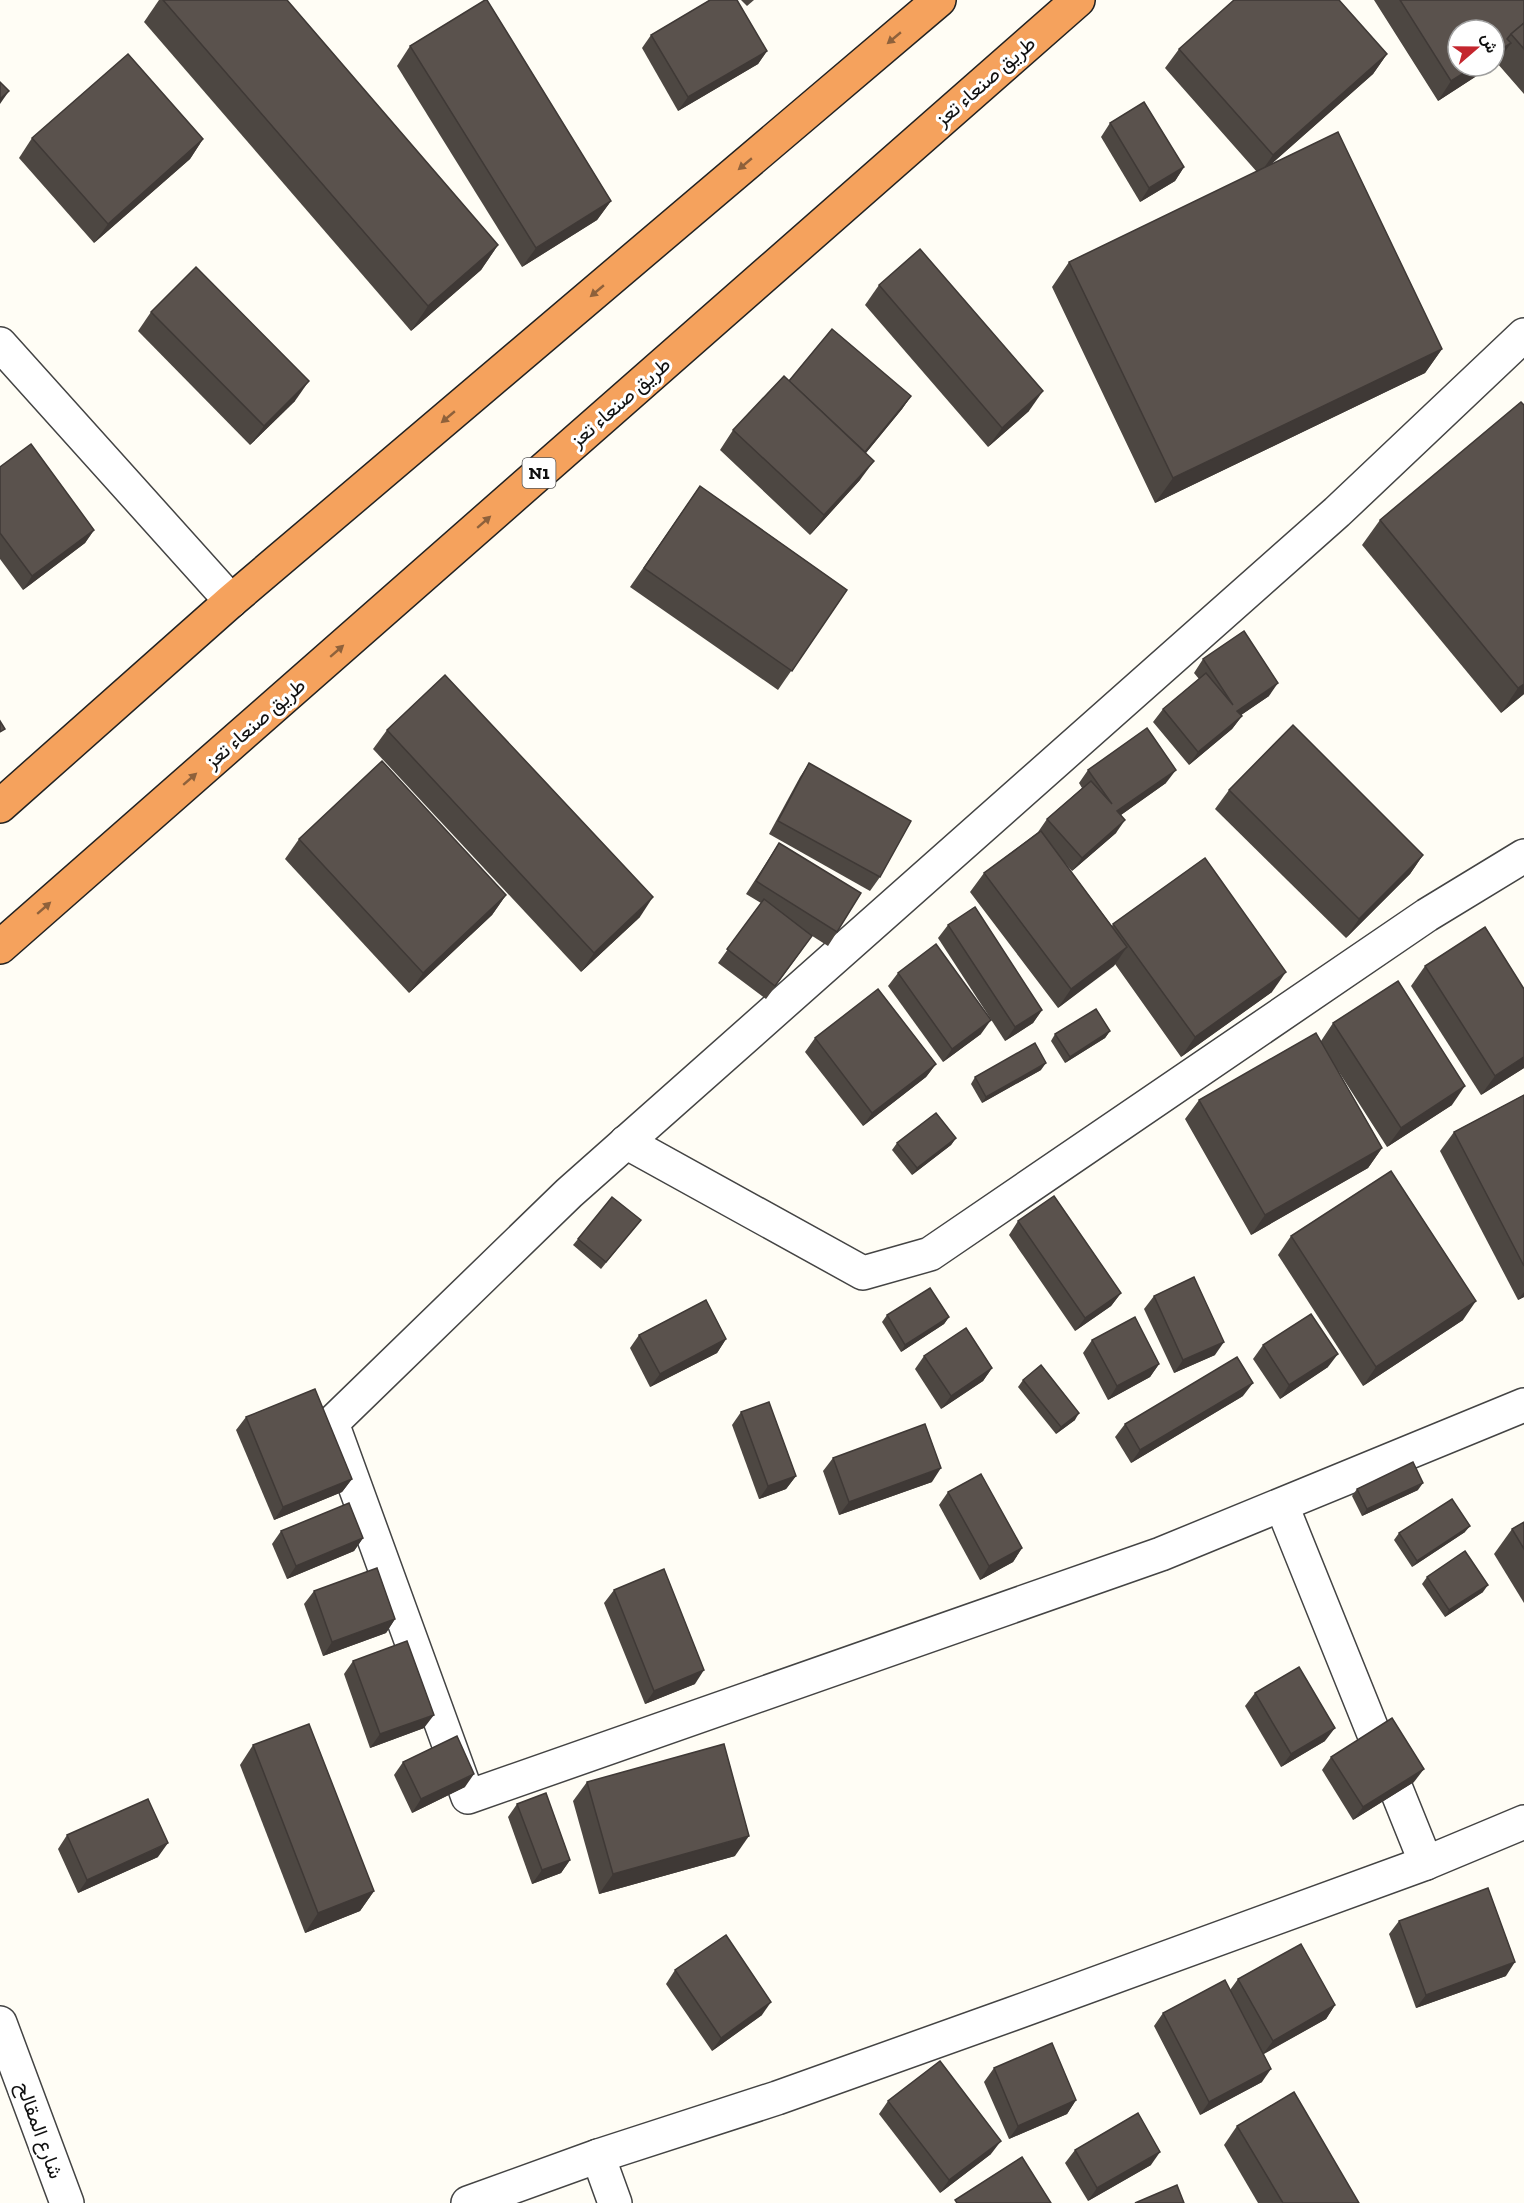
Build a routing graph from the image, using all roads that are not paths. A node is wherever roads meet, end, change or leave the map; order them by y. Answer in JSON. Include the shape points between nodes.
{"nodes":[{"id":1,"x":939,"y":0,"type":"edge"},
{"id":2,"x":1078,"y":0,"type":"edge"},
{"id":3,"x":1524,"y":335,"type":"edge"},
{"id":4,"x":0,"y":344,"type":"edge"},
{"id":5,"x":231,"y":601,"type":"junction"},
{"id":6,"x":0,"y":806,"type":"edge"},
{"id":7,"x":1524,"y":856,"type":"edge"},
{"id":8,"x":0,"y":946,"type":"edge"},
{"id":9,"x":626,"y":1142,"type":"junction"},
{"id":10,"x":1524,"y":1405,"type":"edge"},
{"id":11,"x":1282,"y":1506,"type":"junction"},
{"id":12,"x":1524,"y":1822,"type":"edge"},
{"id":13,"x":1426,"y":1863,"type":"junction"},
{"id":14,"x":0,"y":2023,"type":"edge"},
{"id":15,"x":598,"y":2156,"type":"junction"},
{"id":16,"x":67,"y":2203,"type":"edge"},
{"id":17,"x":468,"y":2203,"type":"edge"},
{"id":18,"x":615,"y":2203,"type":"edge"}],
"edges":[{"from":1,"to":5,"type":"highway","one_way":true},
{"from":8,"to":2,"type":"highway","name":"طريق صنعاء تعز","number":"N1","one_way":true},
{"from":3,"to":9,"type":"street","via":[[1337,512]]},
{"from":4,"to":5,"type":"street"},
{"from":5,"to":6,"type":"highway"},
{"from":7,"to":9,"type":"street","via":[[1427,915],[930,1254],[863,1274]]},
{"from":9,"to":11,"type":"street","via":[[332,1423],[468,1797],[1161,1554]]},
{"from":10,"to":11,"type":"street"},
{"from":11,"to":13,"type":"street"},
{"from":12,"to":13,"type":"street"},
{"from":13,"to":15,"type":"street","via":[[788,2094]]},
{"from":14,"to":16,"type":"street","name":"شارع المقالح"},
{"from":15,"to":17,"type":"street"},
{"from":15,"to":18,"type":"street"}]}
